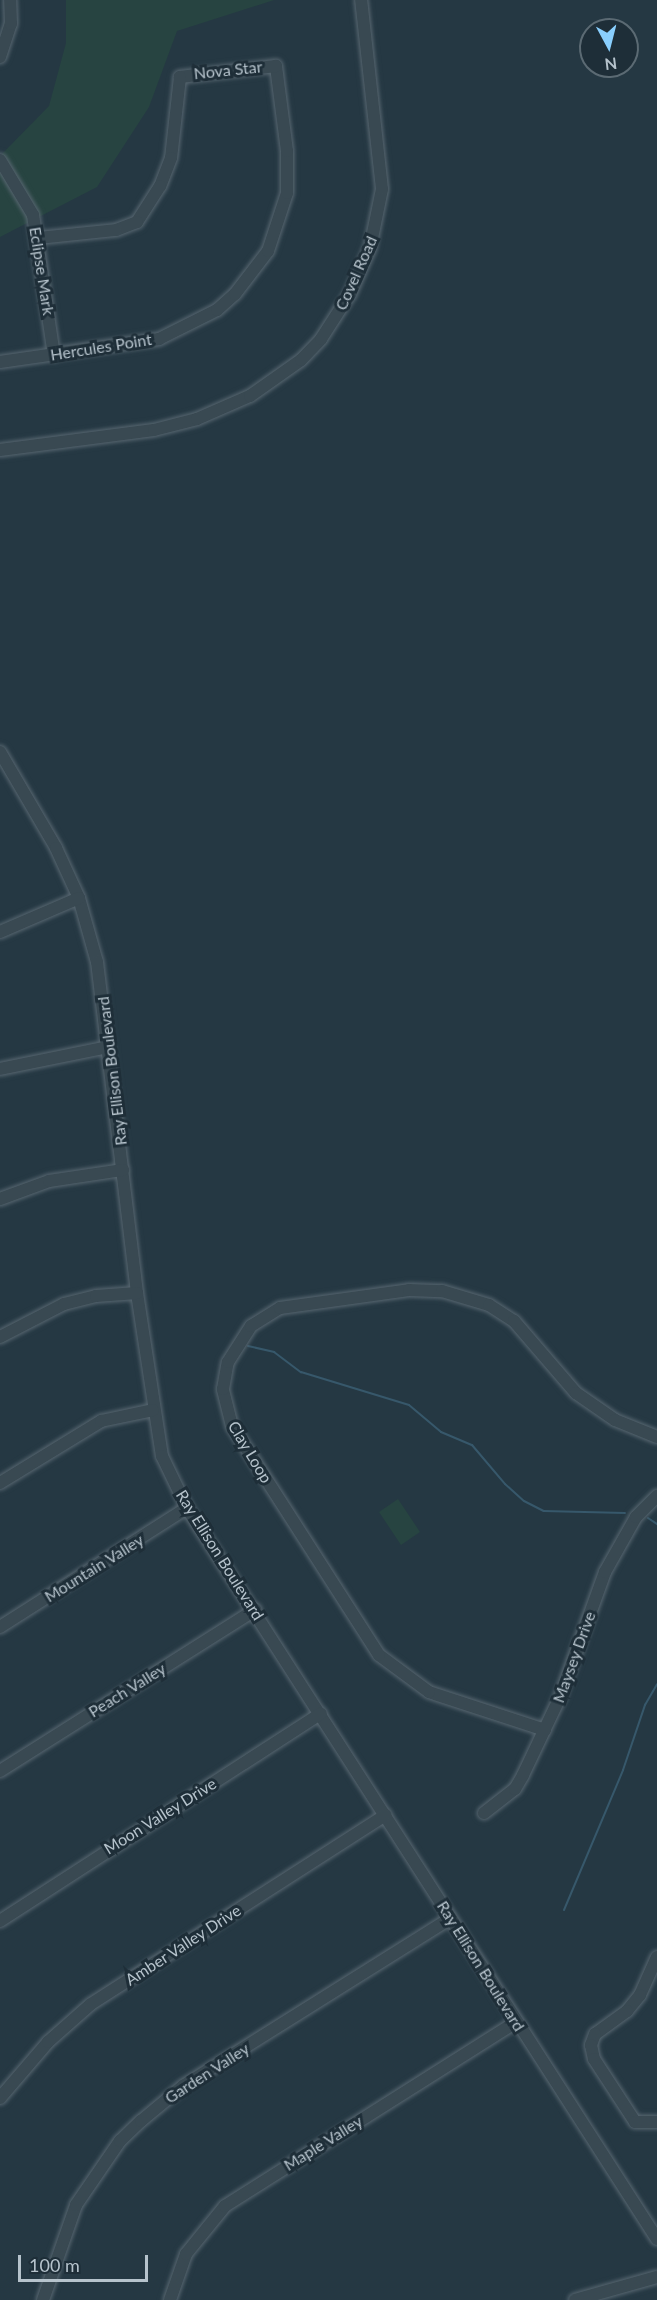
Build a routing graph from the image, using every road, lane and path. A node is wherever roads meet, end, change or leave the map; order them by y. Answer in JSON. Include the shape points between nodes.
{"nodes":[{"id":1,"x":10,"y":0,"type":"edge"},
{"id":2,"x":361,"y":0,"type":"edge"},
{"id":3,"x":0,"y":57,"type":"edge"},
{"id":4,"x":276,"y":66,"type":"joint"},
{"id":5,"x":0,"y":160,"type":"edge"},
{"id":6,"x":39,"y":238,"type":"junction"},
{"id":7,"x":54,"y":355,"type":"junction"},
{"id":8,"x":0,"y":362,"type":"edge"},
{"id":9,"x":0,"y":450,"type":"edge"},
{"id":10,"x":0,"y":752,"type":"edge"},
{"id":11,"x":12,"y":770,"type":"junction"},
{"id":12,"x":0,"y":777,"type":"edge"},
{"id":13,"x":79,"y":898,"type":"junction"},
{"id":14,"x":0,"y":932,"type":"edge"},
{"id":15,"x":108,"y":1047,"type":"junction"},
{"id":16,"x":0,"y":1069,"type":"edge"},
{"id":17,"x":123,"y":1170,"type":"junction"},
{"id":18,"x":0,"y":1199,"type":"edge"},
{"id":19,"x":137,"y":1293,"type":"junction"},
{"id":20,"x":0,"y":1337,"type":"edge"},
{"id":21,"x":153,"y":1410,"type":"junction"},
{"id":22,"x":657,"y":1437,"type":"edge"},
{"id":23,"x":0,"y":1483,"type":"edge"},
{"id":24,"x":657,"y":1496,"type":"edge"},
{"id":25,"x":187,"y":1508,"type":"junction"},
{"id":26,"x":255,"y":1610,"type":"junction"},
{"id":27,"x":0,"y":1627,"type":"edge"},
{"id":28,"x":321,"y":1713,"type":"junction"},
{"id":29,"x":545,"y":1731,"type":"junction"},
{"id":30,"x":0,"y":1771,"type":"edge"},
{"id":31,"x":484,"y":1813,"type":"dead end"},
{"id":32,"x":385,"y":1815,"type":"junction"},
{"id":33,"x":451,"y":1918,"type":"junction"},
{"id":34,"x":0,"y":1921,"type":"edge"},
{"id":35,"x":657,"y":1957,"type":"edge"},
{"id":36,"x":516,"y":2022,"type":"junction"},
{"id":37,"x":0,"y":2098,"type":"edge"},
{"id":38,"x":657,"y":2122,"type":"edge"},
{"id":39,"x":657,"y":2239,"type":"edge"},
{"id":40,"x":657,"y":2277,"type":"edge"},
{"id":41,"x":43,"y":2300,"type":"edge"},
{"id":42,"x":170,"y":2300,"type":"edge"},
{"id":43,"x":575,"y":2300,"type":"edge"}],
"edges":[{"from":1,"to":3,"type":"street","via":[[11,24]]},
{"from":2,"to":9,"type":"street","name":"Covel Road","via":[[382,189],[370,248],[350,294],[321,339],[301,360],[250,396],[197,419],[154,430]]},
{"from":4,"to":6,"type":"street","name":"Nova Star","via":[[180,77],[171,158],[160,186],[137,222],[116,230]]},
{"from":4,"to":7,"type":"street","name":"Hercules Point","via":[[287,151],[287,193],[274,236],[257,266],[217,310],[178,331],[140,344]]},
{"from":5,"to":6,"type":"street","name":"Eclipse Mark","via":[[27,200]]},
{"from":6,"to":7,"type":"street","name":"Eclipse Mark"},
{"from":7,"to":8,"type":"street","name":"Hercules Point"},
{"from":10,"to":11,"type":"street","name":"Ray Ellison Boulevard"},
{"from":11,"to":12,"type":"street"},
{"from":11,"to":13,"type":"street","name":"Ray Ellison Boulevard"},
{"from":13,"to":14,"type":"street"},
{"from":13,"to":15,"type":"street","name":"Ray Ellison Boulevard","via":[[101,980]]},
{"from":15,"to":16,"type":"street"},
{"from":15,"to":17,"type":"street","name":"Ray Ellison Boulevard"},
{"from":17,"to":18,"type":"street","via":[[59,1179]]},
{"from":17,"to":19,"type":"street","name":"Ray Ellison Boulevard"},
{"from":19,"to":20,"type":"street","via":[[96,1296],[64,1304]]},
{"from":19,"to":21,"type":"street","name":"Ray Ellison Boulevard"},
{"from":21,"to":23,"type":"street","via":[[101,1421]]},
{"from":21,"to":25,"type":"street","name":"Ray Ellison Boulevard","via":[[162,1456]]},
{"from":22,"to":29,"type":"street","name":"Clay Loop","via":[[615,1420],[576,1393],[514,1321],[489,1305],[442,1291],[409,1290],[280,1308],[251,1326],[228,1362],[223,1389],[232,1426],[379,1655],[429,1692]]},
{"from":24,"to":29,"type":"street","name":"Maysey Drive","via":[[636,1517],[605,1572]]},
{"from":25,"to":26,"type":"street","name":"Ray Ellison Boulevard"},
{"from":25,"to":27,"type":"street","name":"Mountain Valley"},
{"from":26,"to":28,"type":"street","name":"Ray Ellison Boulevard"},
{"from":26,"to":30,"type":"street","name":"Peach Valley"},
{"from":28,"to":32,"type":"street","name":"Ray Ellison Boulevard"},
{"from":28,"to":34,"type":"street","name":"Moon Valley Drive"},
{"from":29,"to":31,"type":"street","name":"Maysey Drive","via":[[515,1789]]},
{"from":32,"to":33,"type":"street","name":"Ray Ellison Boulevard"},
{"from":32,"to":37,"type":"street","name":"Amber Valley Drive","via":[[91,2004],[48,2042]]},
{"from":33,"to":36,"type":"street","name":"Ray Ellison Boulevard"},
{"from":33,"to":41,"type":"street","name":"Garden Valley","via":[[183,2086],[141,2121],[120,2142],[76,2205]]},
{"from":35,"to":38,"type":"street","via":[[640,1995],[627,2011],[595,2034],[591,2044],[594,2059],[635,2122]]},
{"from":36,"to":39,"type":"street","name":"Ray Ellison Boulevard"},
{"from":36,"to":42,"type":"street","name":"Maple Valley","via":[[225,2206],[186,2254]]},
{"from":40,"to":43,"type":"street"}]}
